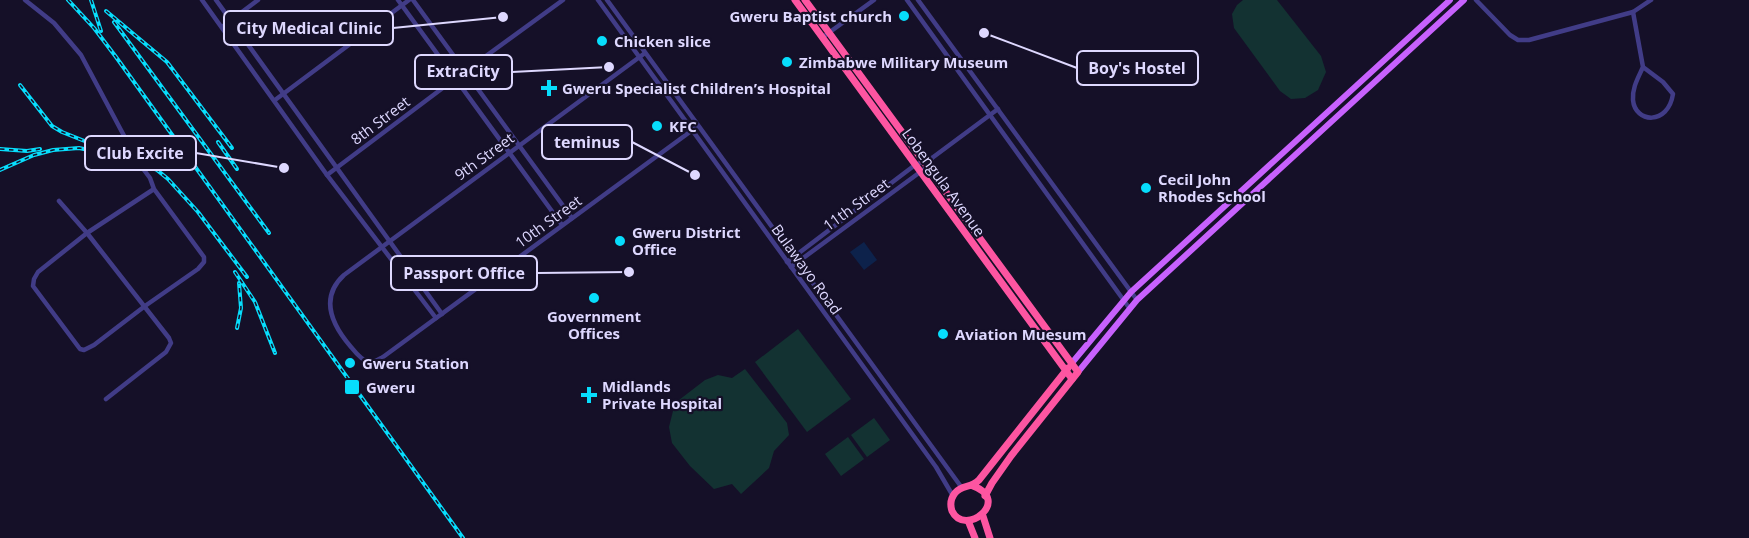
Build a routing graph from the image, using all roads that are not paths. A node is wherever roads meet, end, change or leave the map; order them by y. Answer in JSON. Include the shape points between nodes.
{"nodes":[{"id":1,"x":25,"y":0,"type":"edge"},
{"id":2,"x":202,"y":0,"type":"edge"},
{"id":3,"x":216,"y":0,"type":"edge"},
{"id":4,"x":258,"y":0,"type":"edge"},
{"id":5,"x":411,"y":0,"type":"edge"},
{"id":6,"x":563,"y":0,"type":"edge"},
{"id":7,"x":598,"y":0,"type":"edge"},
{"id":8,"x":607,"y":0,"type":"edge"},
{"id":9,"x":795,"y":0,"type":"edge"},
{"id":10,"x":805,"y":0,"type":"edge"},
{"id":11,"x":874,"y":0,"type":"edge"},
{"id":12,"x":907,"y":0,"type":"edge"},
{"id":13,"x":918,"y":0,"type":"edge"},
{"id":14,"x":1450,"y":0,"type":"edge"},
{"id":15,"x":1464,"y":0,"type":"edge"},
{"id":16,"x":1476,"y":0,"type":"edge"},
{"id":17,"x":1651,"y":0,"type":"edge"},
{"id":18,"x":400,"y":3,"type":"edge"},
{"id":19,"x":1633,"y":12,"type":"junction"},
{"id":20,"x":230,"y":20,"type":"junction"},
{"id":21,"x":222,"y":27,"type":"junction"},
{"id":22,"x":826,"y":35,"type":"junction"},
{"id":23,"x":953,"y":48,"type":"junction"},
{"id":24,"x":645,"y":53,"type":"junction"},
{"id":25,"x":945,"y":53,"type":"junction"},
{"id":26,"x":639,"y":58,"type":"junction"},
{"id":27,"x":1643,"y":67,"type":"junction"},
{"id":28,"x":464,"y":72,"type":"junction"},
{"id":29,"x":456,"y":78,"type":"junction"},
{"id":30,"x":284,"y":93,"type":"junction"},
{"id":31,"x":274,"y":100,"type":"junction"},
{"id":32,"x":998,"y":109,"type":"junction"},
{"id":33,"x":991,"y":115,"type":"junction"},
{"id":34,"x":698,"y":126,"type":"junction"},
{"id":35,"x":692,"y":131,"type":"junction"},
{"id":36,"x":520,"y":146,"type":"junction"},
{"id":37,"x":509,"y":153,"type":"junction"},
{"id":38,"x":925,"y":164,"type":"junction"},
{"id":39,"x":915,"y":165,"type":"junction"},
{"id":40,"x":338,"y":167,"type":"junction"},
{"id":41,"x":920,"y":172,"type":"junction"},
{"id":42,"x":327,"y":175,"type":"junction"},
{"id":43,"x":154,"y":189,"type":"junction"},
{"id":44,"x":58,"y":201,"type":"dead end"},
{"id":45,"x":572,"y":218,"type":"junction"},
{"id":46,"x":562,"y":225,"type":"junction"},
{"id":47,"x":87,"y":233,"type":"junction"},
{"id":48,"x":390,"y":240,"type":"junction"},
{"id":49,"x":1096,"y":243,"type":"junction"},
{"id":50,"x":381,"y":246,"type":"junction"},
{"id":51,"x":1087,"y":250,"type":"junction"},
{"id":52,"x":794,"y":256,"type":"junction"},
{"id":53,"x":787,"y":262,"type":"junction"},
{"id":54,"x":798,"y":262,"type":"junction"},
{"id":55,"x":791,"y":267,"type":"junction"},
{"id":56,"x":1131,"y":292,"type":"junction"},
{"id":57,"x":1123,"y":300,"type":"junction"},
{"id":58,"x":1137,"y":300,"type":"junction"},
{"id":59,"x":145,"y":306,"type":"junction"},
{"id":60,"x":1130,"y":309,"type":"junction"},
{"id":61,"x":442,"y":314,"type":"junction"},
{"id":62,"x":436,"y":318,"type":"junction"},
{"id":63,"x":382,"y":357,"type":"joint"},
{"id":64,"x":1071,"y":364,"type":"junction"},
{"id":65,"x":1065,"y":371,"type":"junction"},
{"id":66,"x":1078,"y":372,"type":"junction"},
{"id":67,"x":1072,"y":379,"type":"junction"},
{"id":68,"x":106,"y":399,"type":"dead end"},
{"id":69,"x":943,"y":461,"type":"junction"},
{"id":70,"x":936,"y":467,"type":"junction"},
{"id":71,"x":973,"y":486,"type":"junction"},
{"id":72,"x":962,"y":488,"type":"junction"},
{"id":73,"x":953,"y":496,"type":"junction"},
{"id":74,"x":986,"y":496,"type":"junction"},
{"id":75,"x":983,"y":516,"type":"junction"},
{"id":76,"x":969,"y":523,"type":"junction"},
{"id":77,"x":975,"y":538,"type":"edge"},
{"id":78,"x":990,"y":538,"type":"edge"}],
"edges":[{"from":1,"to":43,"type":"street","via":[[54,23],[81,55]]},
{"from":2,"to":21,"type":"street"},
{"from":3,"to":20,"type":"street"},
{"from":4,"to":20,"type":"street"},
{"from":5,"to":18,"type":"street"},
{"from":5,"to":28,"type":"street"},
{"from":6,"to":28,"type":"street","name":"8th Street"},
{"from":7,"to":26,"type":"street","name":"Bulawayo Road"},
{"from":8,"to":24,"type":"street","name":"Bulawayo Road"},
{"from":9,"to":22,"type":"highway","name":"Lobengula Avenue"},
{"from":10,"to":22,"type":"highway","name":"Lobengula Avenue"},
{"from":11,"to":22,"type":"street"},
{"from":12,"to":25,"type":"street"},
{"from":13,"to":23,"type":"street"},
{"from":14,"to":56,"type":"main road"},
{"from":15,"to":58,"type":"main road"},
{"from":16,"to":19,"type":"street","via":[[1518,40]]},
{"from":17,"to":19,"type":"street"},
{"from":18,"to":29,"type":"street"},
{"from":18,"to":30,"type":"street"},
{"from":19,"to":27,"type":"street"},
{"from":20,"to":21,"type":"street"},
{"from":20,"to":30,"type":"street"},
{"from":21,"to":31,"type":"street"},
{"from":22,"to":38,"type":"highway","name":"Lobengula Avenue"},
{"from":22,"to":39,"type":"highway","name":"Lobengula Avenue"},
{"from":23,"to":25,"type":"street"},
{"from":23,"to":32,"type":"street"},
{"from":24,"to":26,"type":"street","name":"9th Street"},
{"from":24,"to":34,"type":"street","name":"Bulawayo Road"},
{"from":25,"to":33,"type":"street"},
{"from":26,"to":35,"type":"street","name":"Bulawayo Road"},
{"from":26,"to":36,"type":"street","name":"9th Street"},
{"from":27,"to":27,"type":"street","via":[[1672,94],[1666,113],[1660,116],[1648,117],[1634,105],[1634,87]]},
{"from":28,"to":29,"type":"street","name":"8th Street"},
{"from":28,"to":36,"type":"street"},
{"from":29,"to":37,"type":"street"},
{"from":29,"to":40,"type":"street","name":"8th Street"},
{"from":30,"to":31,"type":"street"},
{"from":30,"to":40,"type":"street"},
{"from":31,"to":42,"type":"street"},
{"from":32,"to":33,"type":"street","name":"11th Street"},
{"from":32,"to":49,"type":"street"},
{"from":33,"to":38,"type":"street","name":"11th Street"},
{"from":33,"to":51,"type":"street"},
{"from":34,"to":35,"type":"street","name":"10th Street"},
{"from":34,"to":52,"type":"street","name":"Bulawayo Road"},
{"from":35,"to":45,"type":"street","name":"10th Street"},
{"from":35,"to":53,"type":"street","name":"Bulawayo Road"},
{"from":36,"to":37,"type":"street","name":"9th Street"},
{"from":36,"to":45,"type":"street"},
{"from":37,"to":46,"type":"street"},
{"from":37,"to":48,"type":"street","name":"9th Street"},
{"from":38,"to":39,"type":"street","name":"11th Street"},
{"from":38,"to":41,"type":"street","name":"11th Street"},
{"from":38,"to":64,"type":"highway","name":"Lobengula Avenue"},
{"from":39,"to":41,"type":"highway","name":"Lobengula Avenue"},
{"from":39,"to":52,"type":"street","name":"11th Street"},
{"from":40,"to":42,"type":"street","name":"8th Street"},
{"from":40,"to":48,"type":"street"},
{"from":41,"to":54,"type":"street","name":"11th Street"},
{"from":41,"to":65,"type":"highway","name":"Lobengula Avenue"},
{"from":42,"to":50,"type":"street"},
{"from":43,"to":47,"type":"street"},
{"from":43,"to":59,"type":"street","via":[[202,252],[204,262]]},
{"from":44,"to":47,"type":"street"},
{"from":45,"to":46,"type":"street","name":"10th Street"},
{"from":46,"to":61,"type":"street","name":"10th Street"},
{"from":47,"to":59,"type":"street"},
{"from":47,"to":59,"type":"street","via":[[38,272],[33,286],[77,346],[84,350],[94,345]]},
{"from":48,"to":50,"type":"street","name":"9th Street"},
{"from":48,"to":61,"type":"street"},
{"from":49,"to":51,"type":"street"},
{"from":49,"to":56,"type":"street"},
{"from":50,"to":62,"type":"street"},
{"from":50,"to":63,"type":"street","name":"9th Street","via":[[335,285],[332,317],[335,327],[363,359],[373,362]]},
{"from":51,"to":57,"type":"street"},
{"from":52,"to":53,"type":"street","name":"11th Street"},
{"from":52,"to":54,"type":"street","name":"Bulawayo Road"},
{"from":53,"to":55,"type":"street","name":"Bulawayo Road"},
{"from":54,"to":55,"type":"street","name":"11th Street"},
{"from":54,"to":69,"type":"street","name":"Bulawayo Road"},
{"from":55,"to":70,"type":"street","name":"Bulawayo Road"},
{"from":56,"to":57,"type":"main road"},
{"from":56,"to":58,"type":"street"},
{"from":57,"to":60,"type":"street"},
{"from":57,"to":64,"type":"main road"},
{"from":58,"to":60,"type":"main road"},
{"from":59,"to":68,"type":"street","via":[[170,338],[170,346]]},
{"from":60,"to":66,"type":"main road"},
{"from":61,"to":62,"type":"street","name":"10th Street"},
{"from":62,"to":63,"type":"street","name":"10th Street"},
{"from":64,"to":65,"type":"highway"},
{"from":64,"to":66,"type":"highway","name":"Lobengula Avenue"},
{"from":65,"to":67,"type":"highway","name":"Lobengula Avenue"},
{"from":65,"to":71,"type":"highway"},
{"from":66,"to":67,"type":"highway"},
{"from":67,"to":74,"type":"highway","via":[[1011,456]]},
{"from":69,"to":70,"type":"street"},
{"from":69,"to":72,"type":"street","name":"Bulawayo Road"},
{"from":70,"to":73,"type":"street","name":"Bulawayo Road"},
{"from":71,"to":72,"type":"highway"},
{"from":71,"to":74,"type":"highway"},
{"from":72,"to":73,"type":"highway"},
{"from":73,"to":76,"type":"highway","via":[[955,516]]},
{"from":74,"to":75,"type":"highway"},
{"from":75,"to":76,"type":"highway"},
{"from":75,"to":78,"type":"highway"},
{"from":76,"to":77,"type":"highway"}]}
